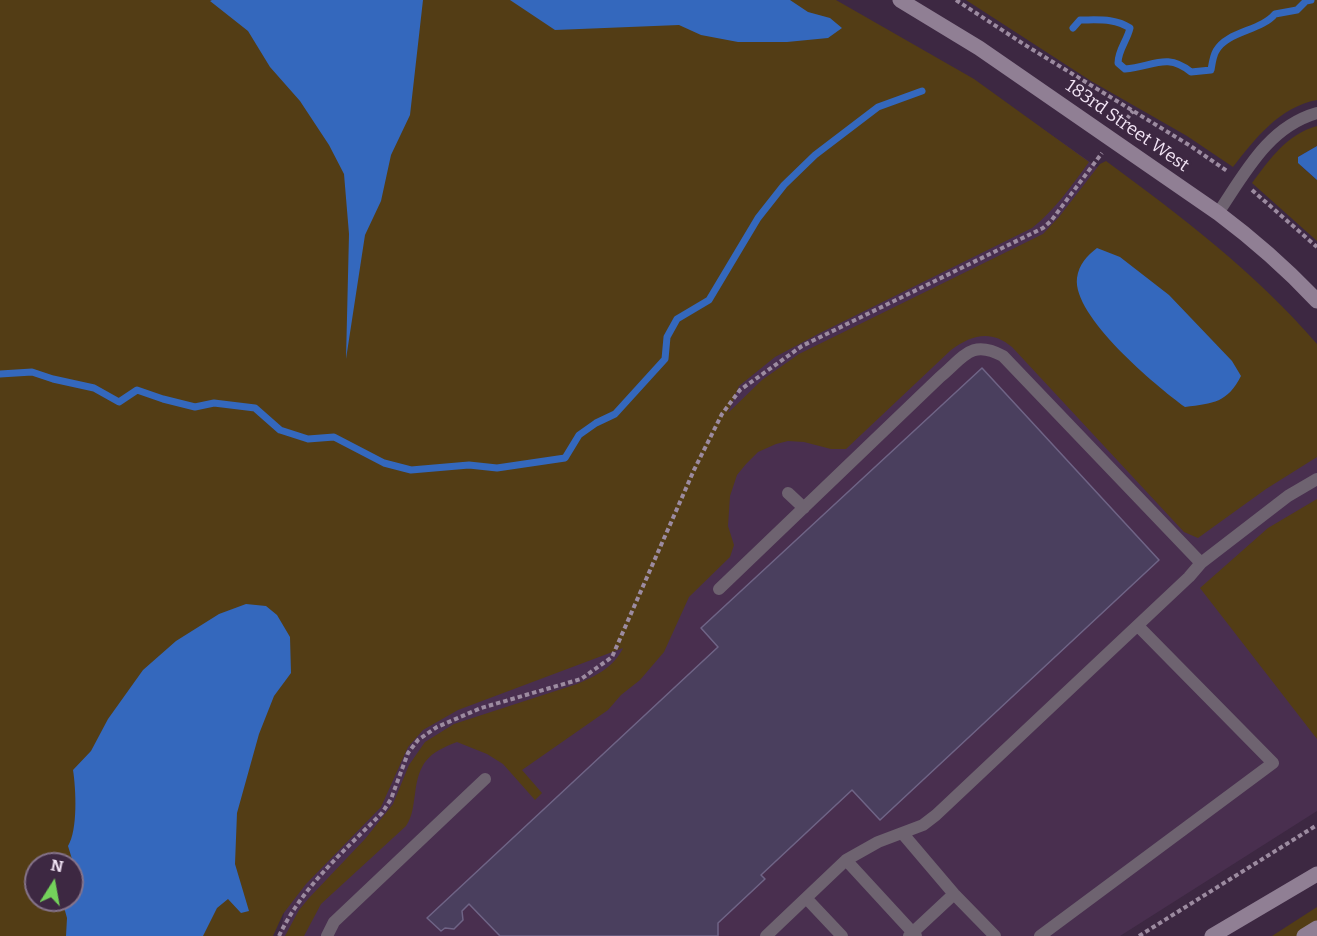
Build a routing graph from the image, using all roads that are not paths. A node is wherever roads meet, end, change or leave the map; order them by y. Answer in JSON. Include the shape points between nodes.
{"nodes":[{"id":1,"x":900,"y":0,"type":"edge"},
{"id":2,"x":1317,"y":113,"type":"edge"},
{"id":3,"x":1218,"y":213,"type":"junction"},
{"id":4,"x":1317,"y":301,"type":"edge"},
{"id":5,"x":1317,"y":479,"type":"edge"},
{"id":6,"x":789,"y":493,"type":"dead end"},
{"id":7,"x":804,"y":508,"type":"junction"},
{"id":8,"x":1201,"y":563,"type":"junction"},
{"id":9,"x":719,"y":590,"type":"dead end"},
{"id":10,"x":1138,"y":626,"type":"junction"},
{"id":11,"x":485,"y":779,"type":"dead end"},
{"id":12,"x":903,"y":834,"type":"junction"},
{"id":13,"x":846,"y":860,"type":"junction"},
{"id":14,"x":1317,"y":874,"type":"edge"},
{"id":15,"x":954,"y":894,"type":"junction"},
{"id":16,"x":807,"y":899,"type":"junction"},
{"id":17,"x":1317,"y":928,"type":"edge"},
{"id":18,"x":912,"y":935,"type":"edge"},
{"id":19,"x":327,"y":936,"type":"edge"},
{"id":20,"x":766,"y":936,"type":"edge"},
{"id":21,"x":842,"y":936,"type":"edge"},
{"id":22,"x":995,"y":936,"type":"edge"},
{"id":23,"x":1040,"y":936,"type":"edge"},
{"id":24,"x":1212,"y":936,"type":"edge"},
{"id":25,"x":1304,"y":936,"type":"edge"}],
"edges":[{"from":1,"to":3,"type":"street","name":"183rd Street West","via":[[979,48]]},
{"from":2,"to":3,"type":"lane","via":[[1274,136]]},
{"from":3,"to":4,"type":"street","name":"183rd Street West","via":[[1255,241]]},
{"from":5,"to":8,"type":"lane","via":[[1288,496]]},
{"from":6,"to":7,"type":"lane"},
{"from":7,"to":8,"type":"lane","via":[[972,349],[989,348],[1003,356]]},
{"from":7,"to":9,"type":"lane"},
{"from":8,"to":10,"type":"lane"},
{"from":10,"to":12,"type":"lane","via":[[936,815]]},
{"from":10,"to":23,"type":"lane","via":[[1273,763]]},
{"from":11,"to":19,"type":"lane","via":[[334,922]]},
{"from":12,"to":13,"type":"lane"},
{"from":12,"to":15,"type":"lane"},
{"from":13,"to":16,"type":"lane"},
{"from":13,"to":18,"type":"lane"},
{"from":14,"to":24,"type":"street"},
{"from":15,"to":18,"type":"lane"},
{"from":15,"to":22,"type":"lane"},
{"from":16,"to":20,"type":"lane"},
{"from":16,"to":21,"type":"lane"},
{"from":17,"to":25,"type":"street"}]}
